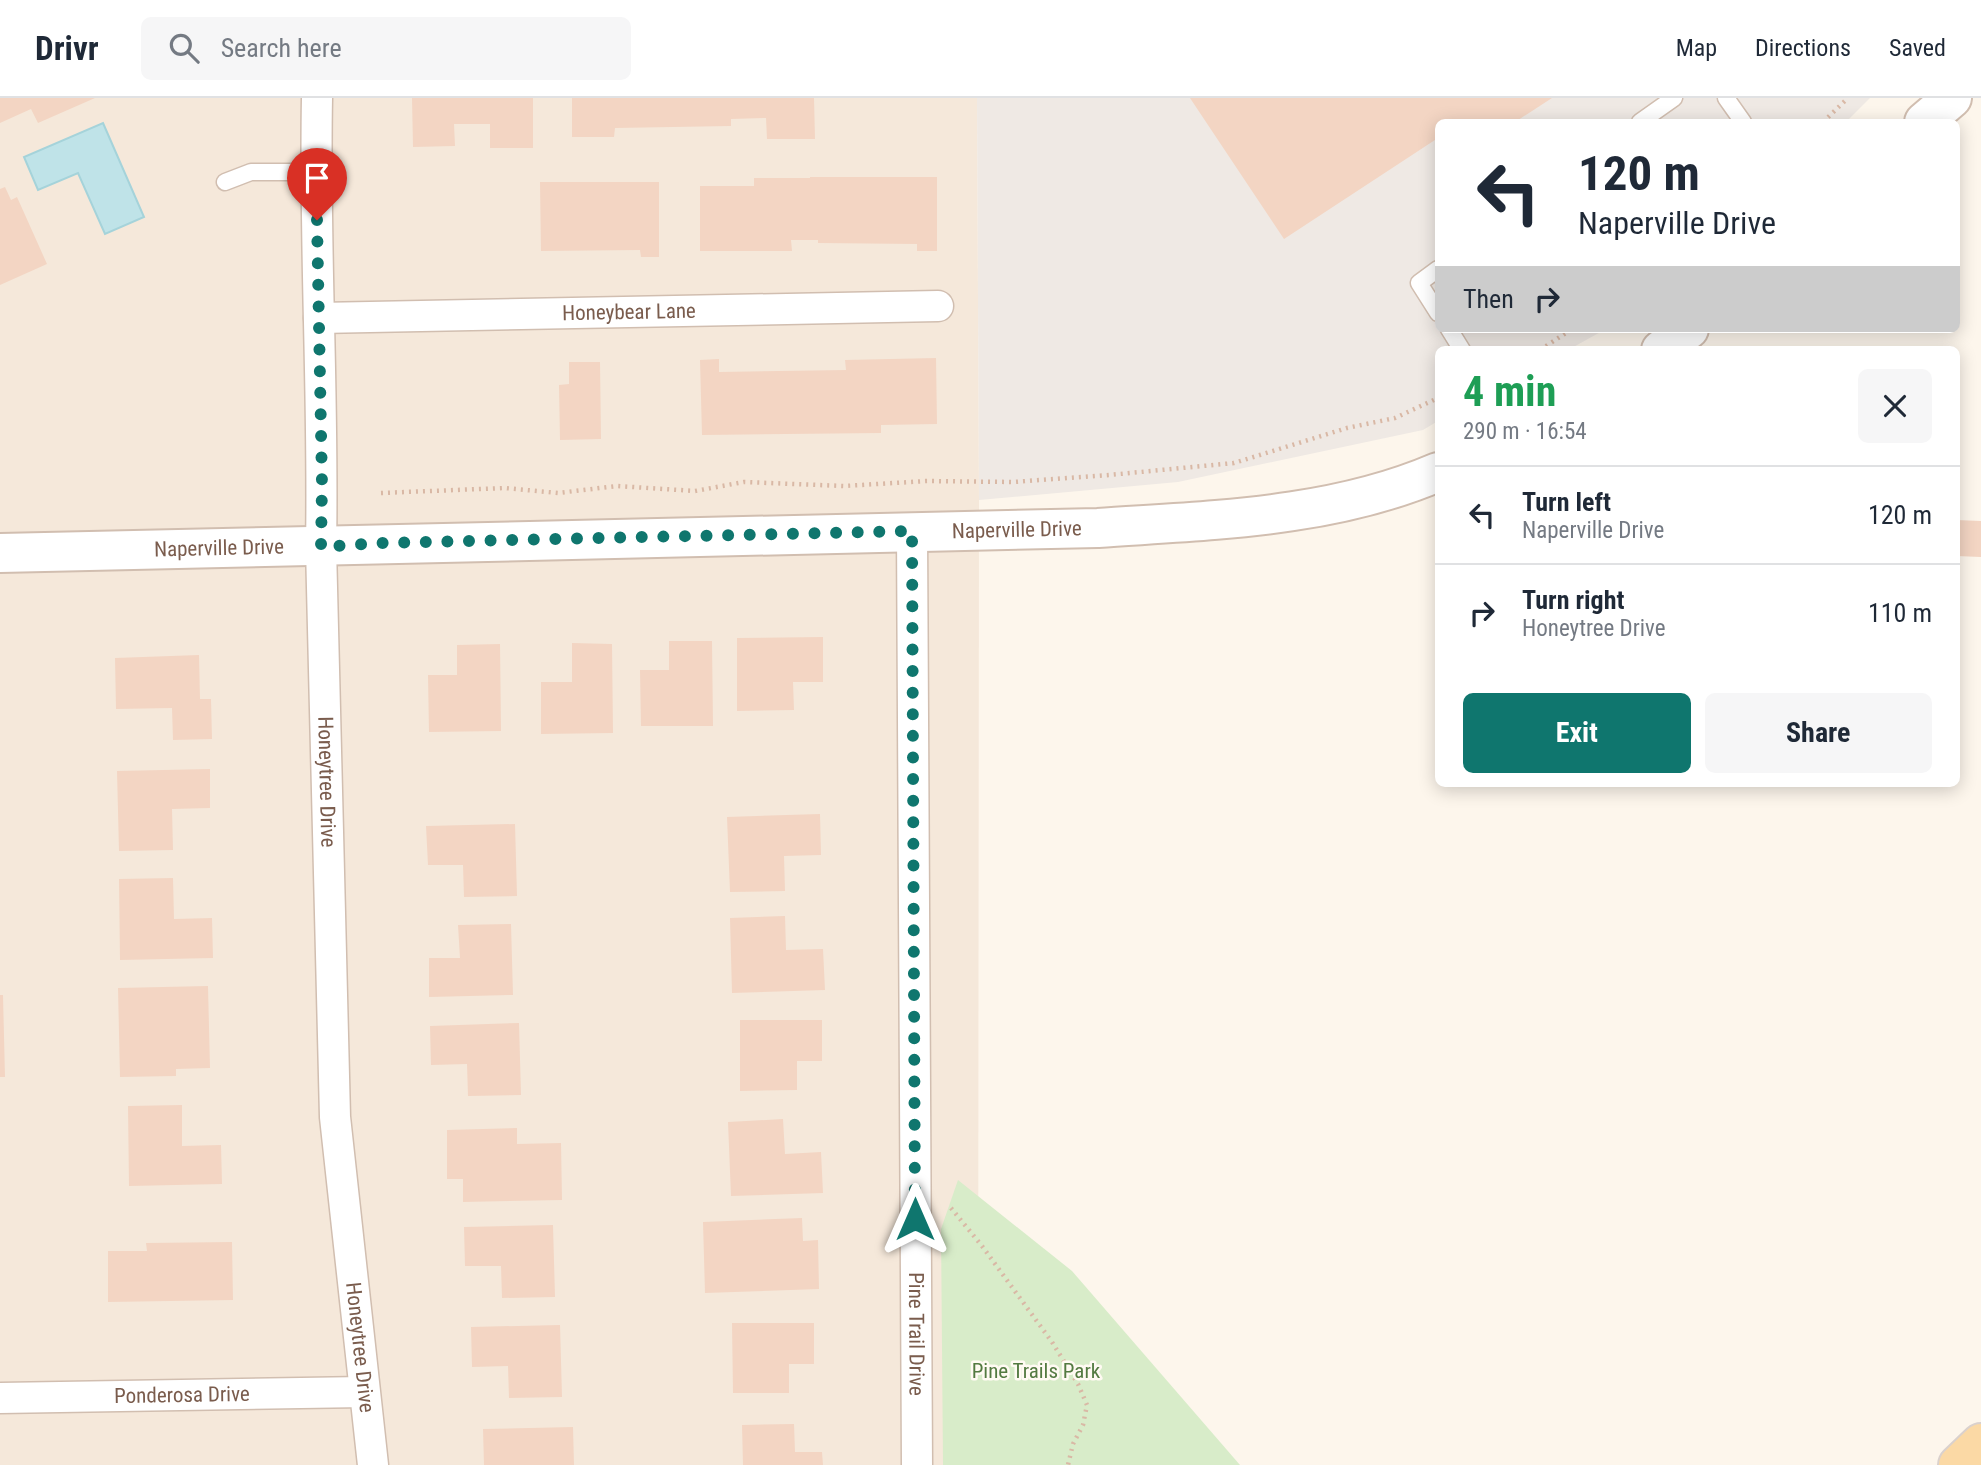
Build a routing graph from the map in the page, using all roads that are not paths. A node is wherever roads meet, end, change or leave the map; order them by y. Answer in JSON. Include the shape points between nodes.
{"nodes":[{"id":1,"x":317,"y":98,"type":"edge"},
{"id":2,"x":1674,"y":98,"type":"edge"},
{"id":3,"x":1726,"y":98,"type":"edge"},
{"id":4,"x":1952,"y":98,"type":"edge"},
{"id":5,"x":1644,"y":119,"type":"edge"},
{"id":6,"x":1741,"y":119,"type":"edge"},
{"id":7,"x":1928,"y":119,"type":"edge"},
{"id":8,"x":316,"y":172,"type":"junction"},
{"id":9,"x":225,"y":182,"type":"dead end"},
{"id":10,"x":1435,"y":271,"type":"edge"},
{"id":11,"x":938,"y":306,"type":"dead end"},
{"id":12,"x":1435,"y":308,"type":"edge"},
{"id":13,"x":319,"y":318,"type":"junction"},
{"id":14,"x":1684,"y":333,"type":"edge"},
{"id":15,"x":1666,"y":346,"type":"edge"},
{"id":16,"x":1435,"y":473,"type":"edge"},
{"id":17,"x":912,"y":531,"type":"junction"},
{"id":18,"x":321,"y":547,"type":"junction"},
{"id":19,"x":0,"y":553,"type":"edge"},
{"id":20,"x":364,"y":1392,"type":"junction"},
{"id":21,"x":0,"y":1398,"type":"edge"},
{"id":22,"x":1981,"y":1443,"type":"edge"},
{"id":23,"x":373,"y":1465,"type":"edge"},
{"id":24,"x":917,"y":1465,"type":"edge"},
{"id":25,"x":1958,"y":1465,"type":"edge"}],
"edges":[{"from":1,"to":8,"type":"street","name":"Honeytree Drive"},
{"from":2,"to":5,"type":"lane"},
{"from":3,"to":6,"type":"lane"},
{"from":4,"to":7,"type":"street"},
{"from":8,"to":9,"type":"lane","via":[[251,172]]},
{"from":8,"to":13,"type":"street","name":"Honeytree Drive"},
{"from":10,"to":12,"type":"lane","via":[[1419,283]]},
{"from":11,"to":13,"type":"street","name":"Honeybear Lane"},
{"from":13,"to":18,"type":"street","name":"Honeytree Drive"},
{"from":14,"to":15,"type":"street"},
{"from":16,"to":17,"type":"street","name":"Naperville Drive","via":[[1404,487],[1273,516],[1098,528]]},
{"from":17,"to":18,"type":"street","name":"Naperville Drive"},
{"from":17,"to":24,"type":"street","name":"Pine Trail Drive"},
{"from":18,"to":19,"type":"street","name":"Naperville Drive"},
{"from":18,"to":20,"type":"street","name":"Honeytree Drive","via":[[335,1116]]},
{"from":20,"to":21,"type":"street","name":"Ponderosa Drive"},
{"from":20,"to":23,"type":"street","name":"Honeytree Drive"},
{"from":22,"to":25,"type":"main road"}]}
